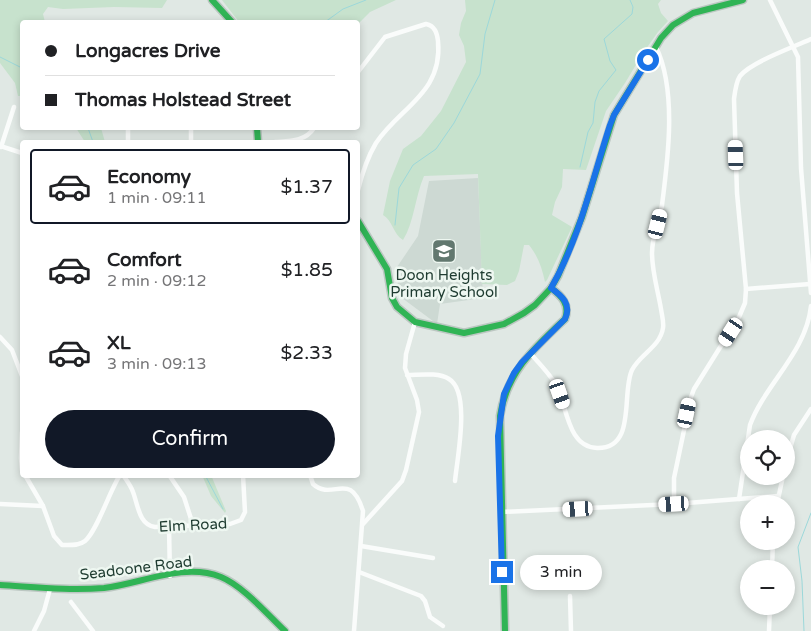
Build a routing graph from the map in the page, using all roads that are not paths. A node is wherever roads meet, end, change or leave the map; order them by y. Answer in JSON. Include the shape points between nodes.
{"nodes":[{"id":1,"x":212,"y":0,"type":"edge"},
{"id":2,"x":743,"y":0,"type":"edge"},
{"id":3,"x":770,"y":0,"type":"edge"},
{"id":4,"x":230,"y":20,"type":"edge"},
{"id":5,"x":811,"y":39,"type":"edge"},
{"id":6,"x":656,"y":47,"type":"junction"},
{"id":7,"x":794,"y":47,"type":"junction"},
{"id":8,"x":360,"y":69,"type":"edge"},
{"id":9,"x":14,"y":107,"type":"dead end"},
{"id":10,"x":312,"y":130,"type":"edge"},
{"id":11,"x":288,"y":140,"type":"edge"},
{"id":12,"x":1,"y":146,"type":"edge"},
{"id":13,"x":20,"y":152,"type":"edge"},
{"id":14,"x":360,"y":183,"type":"edge"},
{"id":15,"x":360,"y":225,"type":"edge"},
{"id":16,"x":810,"y":284,"type":"edge"},
{"id":17,"x":551,"y":288,"type":"junction"},
{"id":18,"x":746,"y":289,"type":"junction"},
{"id":19,"x":811,"y":293,"type":"edge"},
{"id":20,"x":811,"y":306,"type":"edge"},
{"id":21,"x":415,"y":322,"type":"junction"},
{"id":22,"x":0,"y":337,"type":"edge"},
{"id":23,"x":530,"y":353,"type":"junction"},
{"id":24,"x":20,"y":371,"type":"edge"},
{"id":25,"x":407,"y":375,"type":"junction"},
{"id":26,"x":811,"y":409,"type":"edge"},
{"id":27,"x":795,"y":433,"type":"edge"},
{"id":28,"x":27,"y":478,"type":"edge"},
{"id":29,"x":119,"y":478,"type":"edge"},
{"id":30,"x":124,"y":478,"type":"edge"},
{"id":31,"x":171,"y":478,"type":"edge"},
{"id":32,"x":243,"y":478,"type":"edge"},
{"id":33,"x":311,"y":478,"type":"edge"},
{"id":34,"x":455,"y":481,"type":"dead end"},
{"id":35,"x":738,"y":499,"type":"joint"},
{"id":36,"x":0,"y":504,"type":"edge"},
{"id":37,"x":674,"y":504,"type":"junction"},
{"id":38,"x":43,"y":506,"type":"junction"},
{"id":39,"x":501,"y":512,"type":"junction"},
{"id":40,"x":363,"y":524,"type":"junction"},
{"id":41,"x":193,"y":525,"type":"junction"},
{"id":42,"x":169,"y":527,"type":"junction"},
{"id":43,"x":361,"y":546,"type":"junction"},
{"id":44,"x":433,"y":558,"type":"dead end"},
{"id":45,"x":359,"y":572,"type":"junction"},
{"id":46,"x":170,"y":576,"type":"junction"},
{"id":47,"x":0,"y":585,"type":"edge"},
{"id":48,"x":50,"y":589,"type":"junction"},
{"id":49,"x":570,"y":596,"type":"dead end"},
{"id":50,"x":71,"y":602,"type":"dead end"},
{"id":51,"x":770,"y":615,"type":"edge"},
{"id":52,"x":443,"y":626,"type":"dead end"},
{"id":53,"x":34,"y":631,"type":"edge"},
{"id":54,"x":93,"y":631,"type":"edge"},
{"id":55,"x":285,"y":631,"type":"edge"},
{"id":56,"x":354,"y":631,"type":"edge"},
{"id":57,"x":504,"y":631,"type":"edge"},
{"id":58,"x":571,"y":631,"type":"edge"},
{"id":59,"x":769,"y":631,"type":"edge"}],
"edges":[{"from":1,"to":4,"type":"street"},
{"from":2,"to":6,"type":"street","via":[[682,18],[666,32]]},
{"from":3,"to":7,"type":"street"},
{"from":5,"to":7,"type":"street"},
{"from":6,"to":17,"type":"street","via":[[612,120],[576,234]]},
{"from":6,"to":23,"type":"street","via":[[664,68],[669,106],[662,205],[652,254],[664,325],[661,337],[632,371],[627,386],[624,431],[618,438],[604,447],[582,443],[572,429],[556,385]]},
{"from":7,"to":16,"type":"street","via":[[798,62],[801,168]]},
{"from":7,"to":18,"type":"street","via":[[745,71],[735,89],[737,193]]},
{"from":8,"to":14,"type":"street","via":[[384,37],[426,24],[435,29],[439,52],[436,71],[427,87],[377,142],[366,162]]},
{"from":9,"to":12,"type":"street"},
{"from":10,"to":11,"type":"street","via":[[308,136]]},
{"from":12,"to":13,"type":"street"},
{"from":15,"to":21,"type":"street","via":[[387,269],[392,298],[397,307]]},
{"from":16,"to":18,"type":"street"},
{"from":16,"to":19,"type":"street"},
{"from":17,"to":21,"type":"street","via":[[524,314],[488,329],[464,333]]},
{"from":17,"to":23,"type":"street","via":[[566,302],[568,313]]},
{"from":18,"to":37,"type":"street","via":[[740,317],[691,397],[674,478]]},
{"from":20,"to":35,"type":"street","via":[[807,323],[790,359],[752,420]]},
{"from":21,"to":25,"type":"street","via":[[404,363]]},
{"from":22,"to":24,"type":"street","via":[[12,350]]},
{"from":23,"to":39,"type":"street","via":[[514,373],[504,394],[498,436]]},
{"from":25,"to":34,"type":"street","via":[[440,376],[449,379],[458,390],[461,407]]},
{"from":25,"to":40,"type":"street","via":[[418,400],[418,412],[405,476]]},
{"from":26,"to":27,"type":"street"},
{"from":28,"to":38,"type":"street"},
{"from":29,"to":38,"type":"street","via":[[89,536],[80,544],[62,545],[54,536]]},
{"from":30,"to":42,"type":"street","name":"Elm Road","via":[[132,488],[145,524]]},
{"from":31,"to":41,"type":"street","via":[[184,497]]},
{"from":32,"to":41,"type":"street","name":"Elm Road","via":[[245,512],[241,520],[230,524]]},
{"from":33,"to":40,"type":"street","via":[[313,484],[322,490],[350,489],[358,496],[364,515]]},
{"from":35,"to":37,"type":"street"},
{"from":36,"to":38,"type":"street"},
{"from":37,"to":39,"type":"street"},
{"from":39,"to":57,"type":"street"},
{"from":40,"to":43,"type":"street"},
{"from":41,"to":42,"type":"street","name":"Elm Road"},
{"from":42,"to":46,"type":"street"},
{"from":43,"to":44,"type":"street"},
{"from":43,"to":45,"type":"street"},
{"from":45,"to":52,"type":"street","via":[[421,596],[429,615]]},
{"from":45,"to":56,"type":"street"},
{"from":46,"to":48,"type":"street","name":"Seadoone Road","via":[[104,588]]},
{"from":46,"to":55,"type":"street","name":"Seadoone Road","via":[[195,572],[222,578]]},
{"from":47,"to":48,"type":"street","name":"Seadoone Road"},
{"from":48,"to":53,"type":"street","via":[[47,604]]},
{"from":49,"to":58,"type":"street"},
{"from":50,"to":54,"type":"street"},
{"from":51,"to":59,"type":"street"}]}
